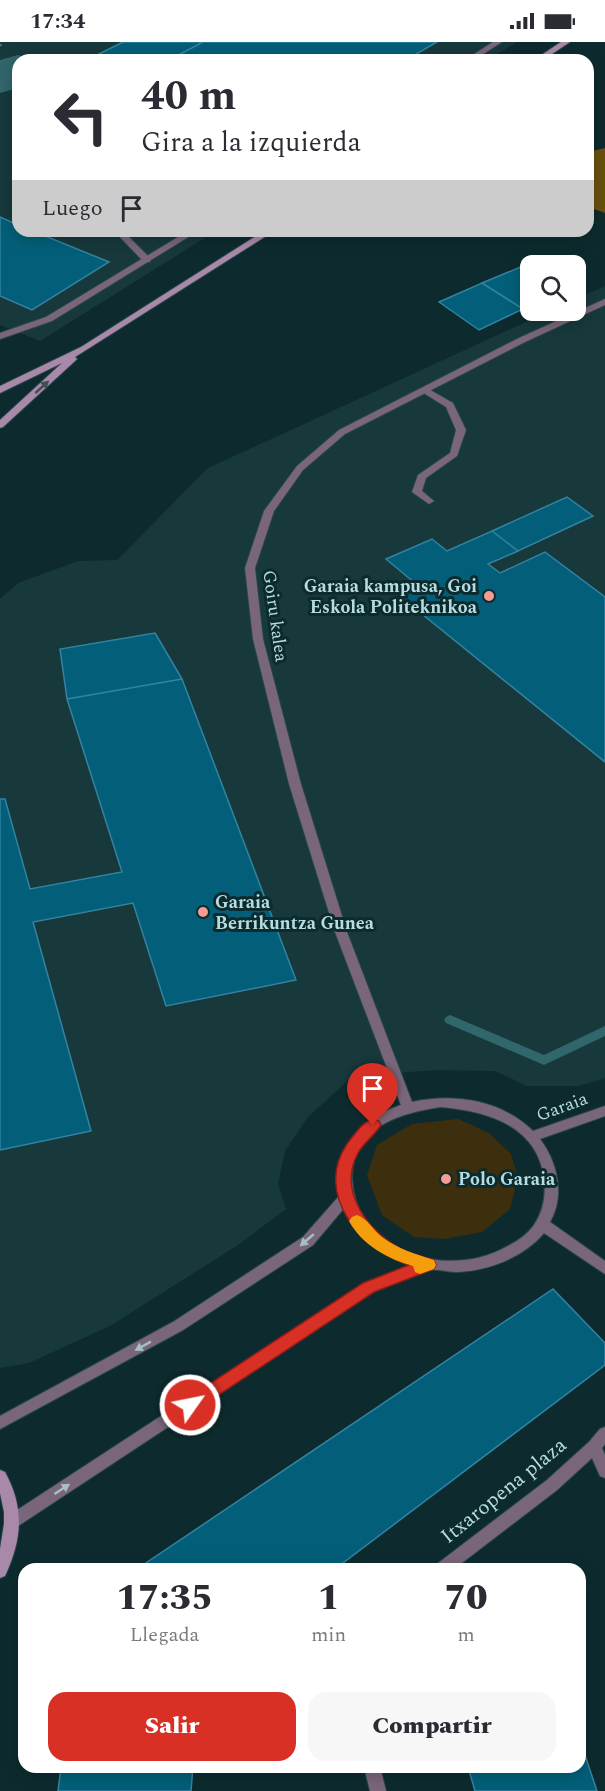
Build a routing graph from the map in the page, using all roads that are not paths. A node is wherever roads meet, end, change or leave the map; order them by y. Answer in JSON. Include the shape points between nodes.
{"nodes":[{"id":1,"x":498,"y":42,"type":"edge"},
{"id":2,"x":566,"y":42,"type":"edge"},
{"id":3,"x":479,"y":54,"type":"edge"},
{"id":4,"x":547,"y":54,"type":"edge"},
{"id":5,"x":124,"y":237,"type":"edge"},
{"id":6,"x":184,"y":237,"type":"edge"},
{"id":7,"x":261,"y":237,"type":"edge"},
{"id":8,"x":147,"y":260,"type":"junction"},
{"id":9,"x":605,"y":302,"type":"edge"},
{"id":10,"x":0,"y":336,"type":"edge"},
{"id":11,"x":84,"y":349,"type":"junction"},
{"id":12,"x":0,"y":390,"type":"edge"},
{"id":13,"x":424,"y":390,"type":"junction"},
{"id":14,"x":0,"y":425,"type":"edge"},
{"id":15,"x":429,"y":501,"type":"dead end"},
{"id":16,"x":408,"y":1107,"type":"junction"},
{"id":17,"x":605,"y":1111,"type":"edge"},
{"id":18,"x":531,"y":1137,"type":"junction"},
{"id":19,"x":346,"y":1197,"type":"junction"},
{"id":20,"x":543,"y":1225,"type":"junction"},
{"id":21,"x":428,"y":1265,"type":"junction"},
{"id":22,"x":605,"y":1268,"type":"edge"},
{"id":23,"x":0,"y":1423,"type":"edge"},
{"id":24,"x":605,"y":1433,"type":"edge"},
{"id":25,"x":594,"y":1447,"type":"junction"},
{"id":26,"x":605,"y":1471,"type":"edge"},
{"id":27,"x":0,"y":1477,"type":"edge"},
{"id":28,"x":13,"y":1521,"type":"junction"},
{"id":29,"x":450,"y":1563,"type":"edge"},
{"id":30,"x":0,"y":1571,"type":"edge"},
{"id":31,"x":374,"y":1773,"type":"edge"},
{"id":32,"x":378,"y":1791,"type":"edge"}],
"edges":[{"from":1,"to":3,"type":"street"},
{"from":2,"to":4,"type":"main road"},
{"from":5,"to":8,"type":"street"},
{"from":6,"to":8,"type":"street"},
{"from":7,"to":11,"type":"main road"},
{"from":8,"to":10,"type":"street","via":[[49,320]]},
{"from":9,"to":13,"type":"street","name":"Goiru kalea"},
{"from":11,"to":12,"type":"main road"},
{"from":14,"to":11,"type":"main road","one_way":true},
{"from":13,"to":15,"type":"street","via":[[450,405],[461,430],[454,454],[421,477],[417,492]]},
{"from":13,"to":16,"type":"street","name":"Goiru kalea","via":[[342,432],[300,468],[269,511],[250,568],[258,639],[295,784],[341,932]]},
{"from":16,"to":18,"type":"street","via":[[441,1102],[475,1105],[506,1117]]},
{"from":16,"to":19,"type":"street","via":[[383,1117],[363,1133],[350,1152],[344,1174]]},
{"from":17,"to":18,"type":"street","name":"Garaia"},
{"from":18,"to":20,"type":"street","via":[[546,1157],[553,1180],[552,1203]]},
{"from":19,"to":21,"type":"street","via":[[356,1220],[374,1240],[399,1256]]},
{"from":19,"to":23,"type":"street","one_way":true,"via":[[308,1241],[178,1326]]},
{"from":20,"to":21,"type":"street","via":[[528,1242],[482,1264]]},
{"from":20,"to":22,"type":"street"},
{"from":28,"to":21,"type":"street","one_way":true,"via":[[368,1288]]},
{"from":24,"to":25,"type":"street","name":"Itxaropena plaza"},
{"from":25,"to":26,"type":"street"},
{"from":25,"to":29,"type":"street","name":"Itxaropena plaza","via":[[552,1485]]},
{"from":27,"to":28,"type":"main road"},
{"from":28,"to":30,"type":"main road","via":[[10,1548]]},
{"from":31,"to":32,"type":"street"}]}
